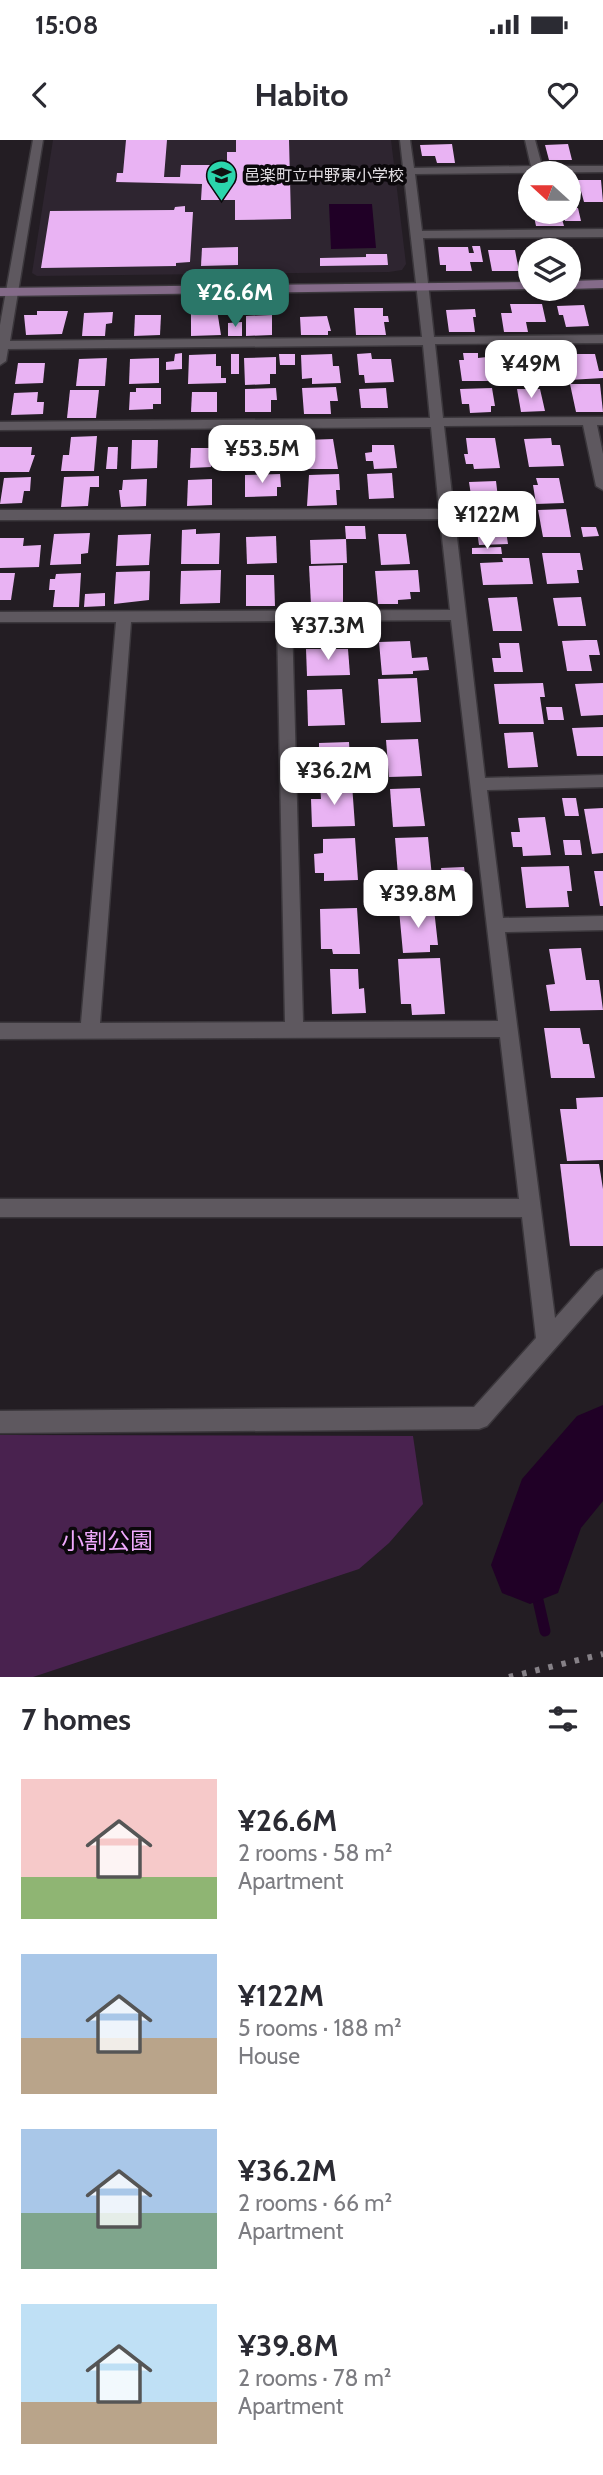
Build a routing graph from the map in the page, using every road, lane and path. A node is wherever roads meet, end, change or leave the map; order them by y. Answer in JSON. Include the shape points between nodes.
{"nodes":[{"id":1,"x":38,"y":140,"type":"edge"},
{"id":2,"x":405,"y":140,"type":"edge"},
{"id":3,"x":530,"y":140,"type":"edge"},
{"id":4,"x":535,"y":161,"type":"edge"},
{"id":5,"x":518,"y":169,"type":"edge"},
{"id":6,"x":581,"y":169,"type":"edge"},
{"id":7,"x":603,"y":169,"type":"edge"},
{"id":8,"x":409,"y":171,"type":"junction"},
{"id":9,"x":603,"y":233,"type":"edge"},
{"id":10,"x":418,"y":235,"type":"junction"},
{"id":11,"x":603,"y":284,"type":"edge"},
{"id":12,"x":581,"y":285,"type":"edge"},
{"id":13,"x":518,"y":286,"type":"edge"},
{"id":14,"x":424,"y":288,"type":"junction"},
{"id":15,"x":6,"y":292,"type":"edge"},
{"id":16,"x":603,"y":339,"type":"edge"},
{"id":17,"x":430,"y":342,"type":"junction"},
{"id":18,"x":2,"y":345,"type":"junction"},
{"id":19,"x":0,"y":361,"type":"edge"},
{"id":20,"x":596,"y":421,"type":"edge"},
{"id":21,"x":437,"y":424,"type":"junction"},
{"id":22,"x":0,"y":426,"type":"edge"},
{"id":23,"x":603,"y":486,"type":"edge"},
{"id":24,"x":447,"y":514,"type":"junction"},
{"id":25,"x":0,"y":515,"type":"edge"},
{"id":26,"x":458,"y":615,"type":"junction"},
{"id":27,"x":0,"y":617,"type":"edge"},
{"id":28,"x":124,"y":617,"type":"junction"},
{"id":29,"x":284,"y":617,"type":"junction"},
{"id":30,"x":603,"y":781,"type":"edge"},
{"id":31,"x":478,"y":784,"type":"junction"},
{"id":32,"x":603,"y":923,"type":"edge"},
{"id":33,"x":495,"y":926,"type":"junction"},
{"id":34,"x":294,"y":1029,"type":"junction"},
{"id":35,"x":508,"y":1029,"type":"junction"},
{"id":36,"x":90,"y":1030,"type":"junction"},
{"id":37,"x":0,"y":1031,"type":"edge"},
{"id":38,"x":0,"y":1208,"type":"edge"},
{"id":39,"x":531,"y":1208,"type":"junction"},
{"id":40,"x":603,"y":1279,"type":"edge"},
{"id":41,"x":547,"y":1340,"type":"junction"},
{"id":42,"x":0,"y":1422,"type":"edge"}],
"edges":[{"from":1,"to":15,"type":"street"},
{"from":2,"to":8,"type":"street"},
{"from":3,"to":4,"type":"street"},
{"from":5,"to":8,"type":"street"},
{"from":6,"to":7,"type":"street"},
{"from":8,"to":10,"type":"street"},
{"from":9,"to":10,"type":"street"},
{"from":10,"to":14,"type":"street"},
{"from":11,"to":12,"type":"street"},
{"from":13,"to":14,"type":"street"},
{"from":14,"to":15,"type":"street"},
{"from":14,"to":17,"type":"street"},
{"from":15,"to":18,"type":"street"},
{"from":16,"to":17,"type":"street"},
{"from":17,"to":18,"type":"street"},
{"from":17,"to":21,"type":"street"},
{"from":18,"to":19,"type":"street"},
{"from":20,"to":21,"type":"street"},
{"from":20,"to":23,"type":"street"},
{"from":21,"to":22,"type":"street"},
{"from":21,"to":24,"type":"street"},
{"from":24,"to":25,"type":"street"},
{"from":24,"to":26,"type":"street"},
{"from":26,"to":29,"type":"street"},
{"from":26,"to":31,"type":"street"},
{"from":27,"to":28,"type":"street"},
{"from":28,"to":29,"type":"street"},
{"from":28,"to":36,"type":"street"},
{"from":29,"to":34,"type":"street"},
{"from":30,"to":31,"type":"street"},
{"from":31,"to":33,"type":"street"},
{"from":32,"to":33,"type":"street"},
{"from":33,"to":35,"type":"street"},
{"from":34,"to":35,"type":"street"},
{"from":34,"to":36,"type":"street"},
{"from":35,"to":39,"type":"street"},
{"from":36,"to":37,"type":"street"},
{"from":38,"to":39,"type":"street"},
{"from":39,"to":41,"type":"street"},
{"from":40,"to":41,"type":"street"},
{"from":41,"to":42,"type":"street","via":[[479,1418]]}]}
